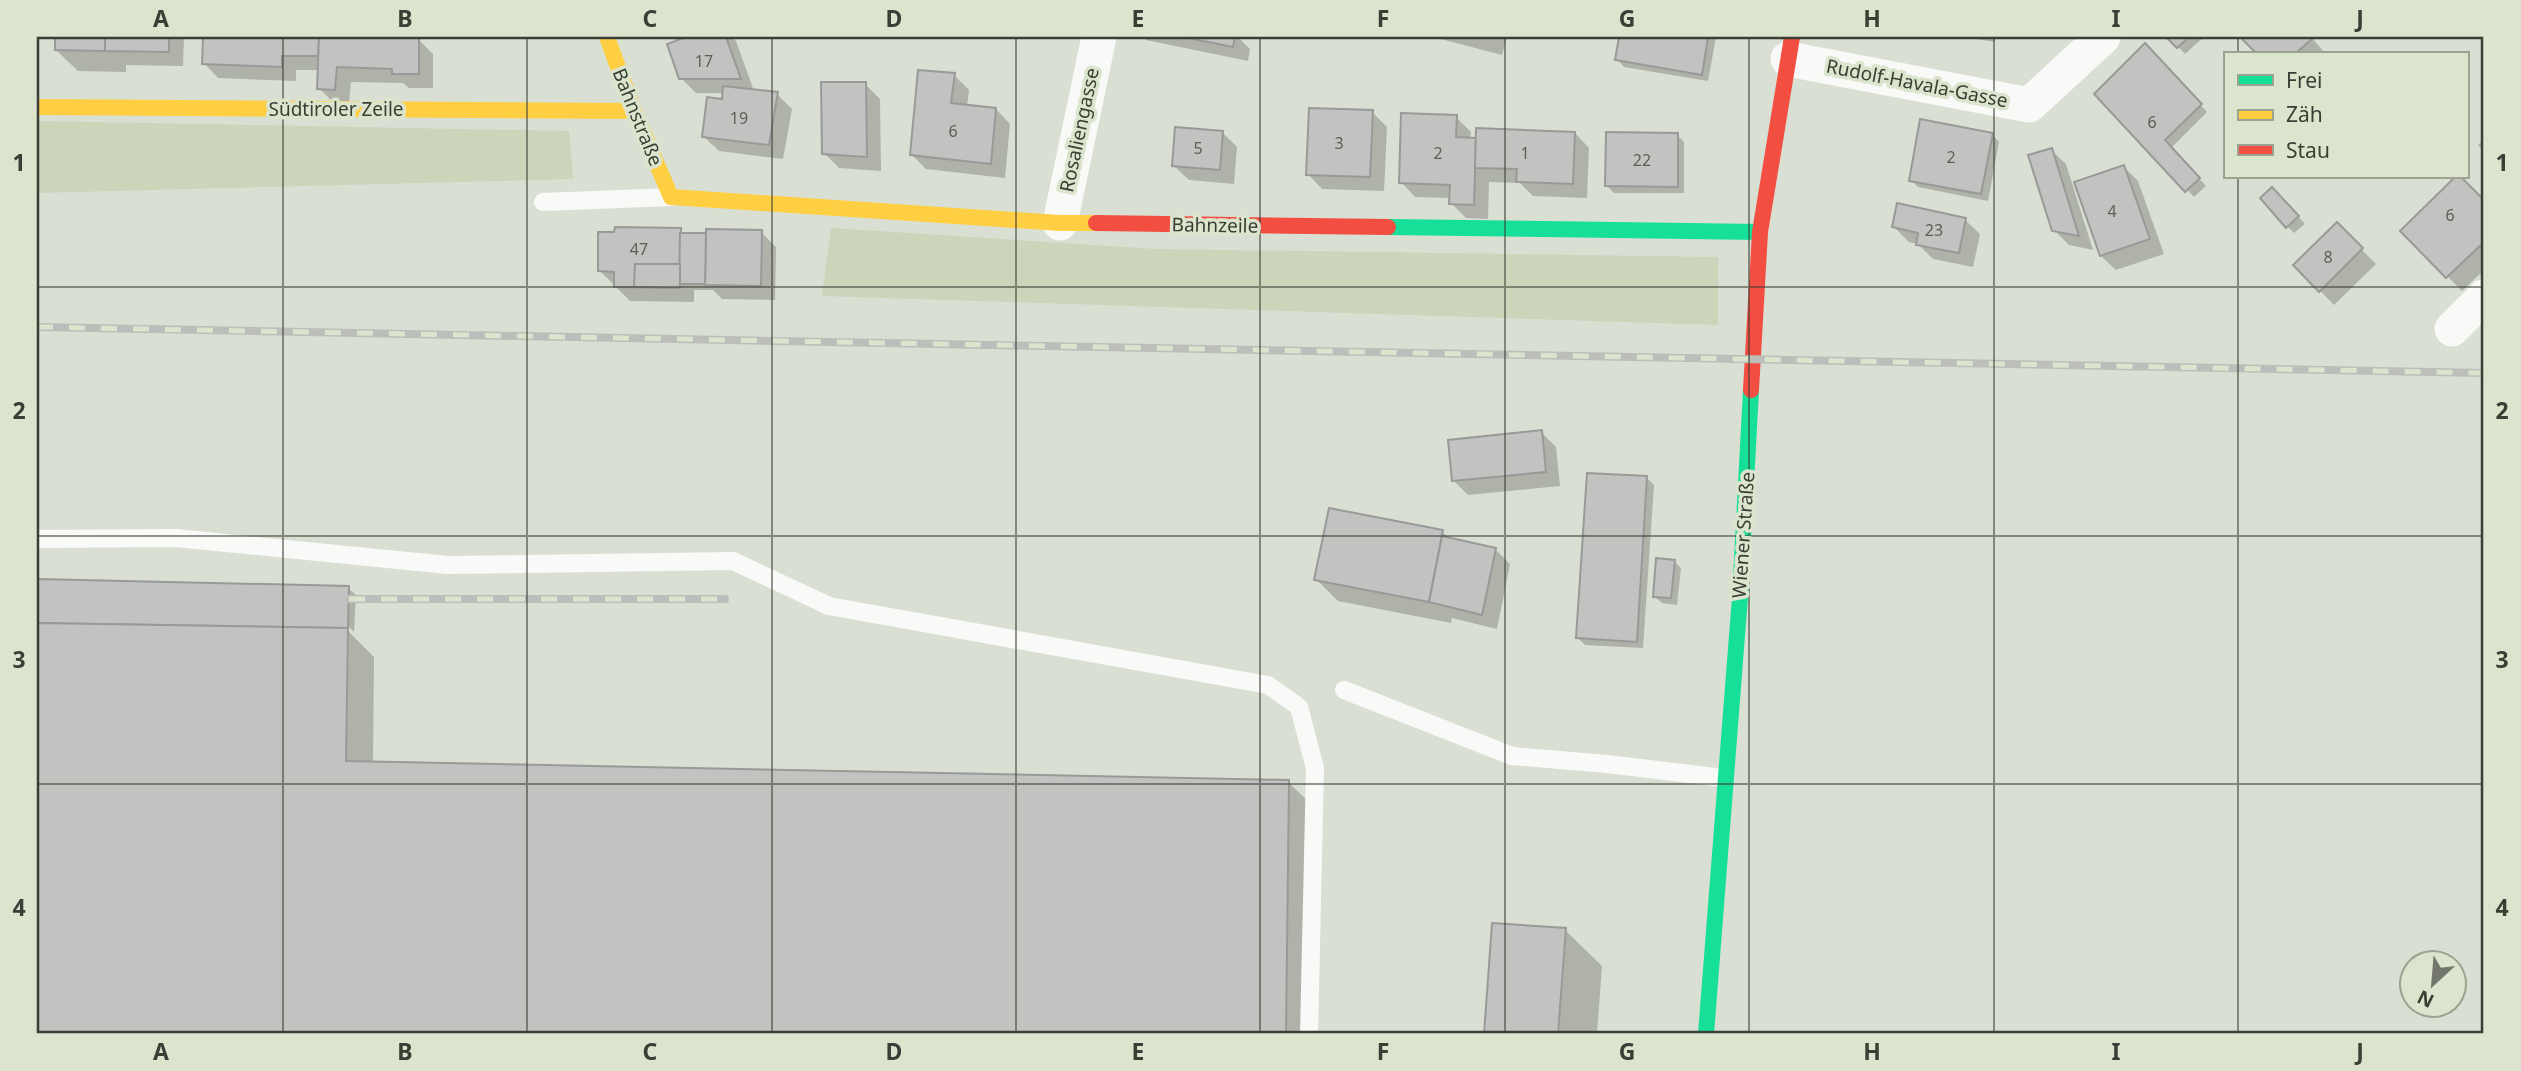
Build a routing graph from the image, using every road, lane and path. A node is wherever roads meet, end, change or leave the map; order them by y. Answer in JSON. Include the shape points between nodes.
{"nodes":[{"id":1,"x":607,"y":37,"type":"edge"},
{"id":2,"x":1099,"y":37,"type":"edge"},
{"id":3,"x":2103,"y":37,"type":"edge"},
{"id":4,"x":1790,"y":48,"type":"edge"},
{"id":5,"x":37,"y":107,"type":"edge"},
{"id":6,"x":634,"y":111,"type":"junction"},
{"id":7,"x":671,"y":197,"type":"junction"},
{"id":8,"x":543,"y":202,"type":"dead end"},
{"id":9,"x":1060,"y":223,"type":"junction"},
{"id":10,"x":1760,"y":232,"type":"junction"},
{"id":11,"x":2484,"y":298,"type":"edge"},
{"id":12,"x":2452,"y":329,"type":"dead end"},
{"id":13,"x":37,"y":539,"type":"edge"},
{"id":14,"x":1344,"y":690,"type":"dead end"},
{"id":15,"x":1724,"y":778,"type":"junction"},
{"id":16,"x":1309,"y":1034,"type":"edge"},
{"id":17,"x":1706,"y":1034,"type":"edge"}],
"edges":[{"from":1,"to":6,"type":"street","name":"Bahnstraße"},
{"from":2,"to":9,"type":"street","name":"Rosaliengasse"},
{"from":3,"to":4,"type":"street","name":"Rudolf-Havala-Gasse","via":[[2029,105]]},
{"from":4,"to":10,"type":"street","name":"Wiener Straße"},
{"from":5,"to":6,"type":"street","name":"Südtiroler Zeile"},
{"from":6,"to":7,"type":"street","name":"Bahnstraße"},
{"from":7,"to":8,"type":"lane"},
{"from":7,"to":9,"type":"street","name":"Bahnzeile"},
{"from":9,"to":10,"type":"street","name":"Bahnzeile"},
{"from":10,"to":15,"type":"street","name":"Wiener Straße","via":[[1740,597]]},
{"from":11,"to":12,"type":"street"},
{"from":13,"to":16,"type":"lane","via":[[176,538],[448,565],[733,561],[829,606],[1268,685],[1299,707],[1315,768]]},
{"from":14,"to":15,"type":"lane","via":[[1512,756]]},
{"from":15,"to":17,"type":"street","name":"Wiener Straße"}]}
